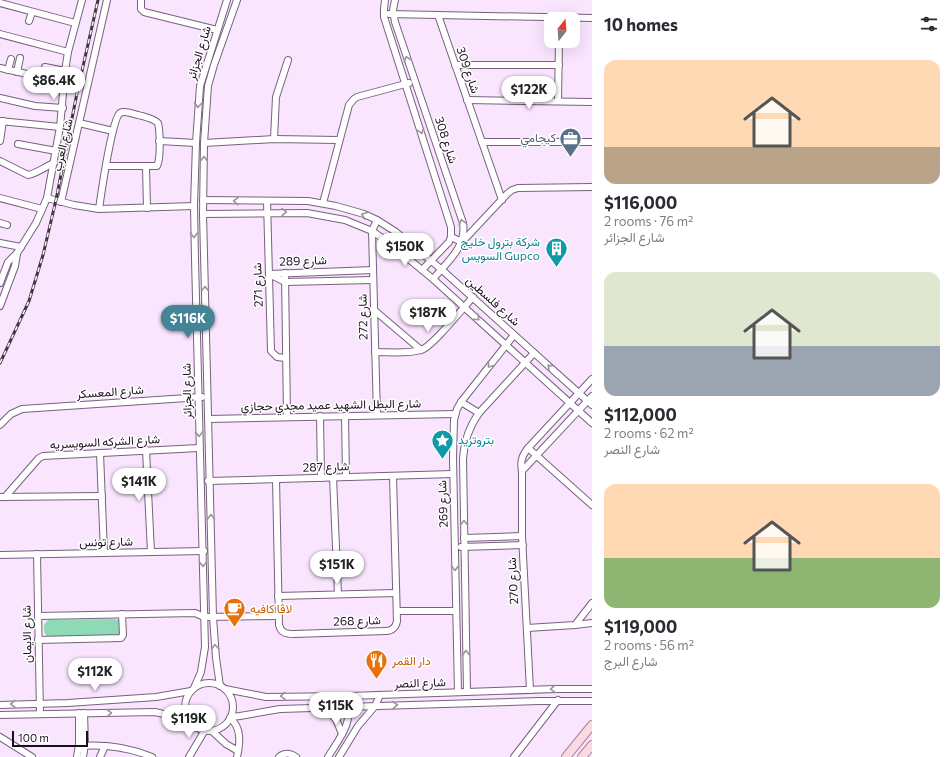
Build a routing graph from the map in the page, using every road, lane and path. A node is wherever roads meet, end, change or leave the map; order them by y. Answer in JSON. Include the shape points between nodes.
{"nodes":[{"id":1,"x":82,"y":0,"type":"edge"},
{"id":2,"x":107,"y":0,"type":"edge"},
{"id":3,"x":141,"y":0,"type":"edge"},
{"id":4,"x":227,"y":0,"type":"edge"},
{"id":5,"x":237,"y":0,"type":"edge"},
{"id":6,"x":385,"y":0,"type":"edge"},
{"id":7,"x":395,"y":0,"type":"edge"},
{"id":8,"x":0,"y":3,"type":"edge"},
{"id":9,"x":32,"y":12,"type":"junction"},
{"id":10,"x":384,"y":14,"type":"junction"},
{"id":11,"x":393,"y":14,"type":"junction"},
{"id":12,"x":438,"y":15,"type":"junction"},
{"id":13,"x":544,"y":18,"type":"edge"},
{"id":14,"x":580,"y":18,"type":"edge"},
{"id":15,"x":592,"y":18,"type":"edge"},
{"id":16,"x":28,"y":21,"type":"dead end"},
{"id":17,"x":76,"y":23,"type":"junction"},
{"id":18,"x":217,"y":30,"type":"junction"},
{"id":19,"x":0,"y":34,"type":"edge"},
{"id":20,"x":23,"y":40,"type":"junction"},
{"id":21,"x":21,"y":48,"type":"dead end"},
{"id":22,"x":559,"y":48,"type":"edge"},
{"id":23,"x":68,"y":52,"type":"junction"},
{"id":24,"x":20,"y":58,"type":"dead end"},
{"id":25,"x":11,"y":59,"type":"dead end"},
{"id":26,"x":288,"y":60,"type":"dead end"},
{"id":27,"x":455,"y":65,"type":"junction"},
{"id":28,"x":559,"y":65,"type":"junction"},
{"id":29,"x":45,"y":67,"type":"dead end"},
{"id":30,"x":0,"y":68,"type":"edge"},
{"id":31,"x":8,"y":70,"type":"junction"},
{"id":32,"x":65,"y":71,"type":"junction"},
{"id":33,"x":17,"y":72,"type":"junction"},
{"id":34,"x":414,"y":81,"type":"junction"},
{"id":35,"x":63,"y":82,"type":"junction"},
{"id":36,"x":406,"y":85,"type":"junction"},
{"id":37,"x":0,"y":98,"type":"edge"},
{"id":38,"x":467,"y":100,"type":"junction"},
{"id":39,"x":558,"y":101,"type":"junction"},
{"id":40,"x":592,"y":102,"type":"edge"},
{"id":41,"x":63,"y":108,"type":"junction"},
{"id":42,"x":423,"y":108,"type":"junction"},
{"id":43,"x":414,"y":110,"type":"junction"},
{"id":44,"x":2,"y":121,"type":"edge"},
{"id":45,"x":79,"y":123,"type":"junction"},
{"id":46,"x":60,"y":127,"type":"junction"},
{"id":47,"x":113,"y":131,"type":"junction"},
{"id":48,"x":274,"y":139,"type":"junction"},
{"id":49,"x":339,"y":140,"type":"junction"},
{"id":50,"x":0,"y":141,"type":"edge"},
{"id":51,"x":159,"y":141,"type":"junction"},
{"id":52,"x":435,"y":142,"type":"junction"},
{"id":53,"x":482,"y":142,"type":"junction"},
{"id":54,"x":592,"y":142,"type":"edge"},
{"id":55,"x":196,"y":143,"type":"junction"},
{"id":56,"x":204,"y":143,"type":"junction"},
{"id":57,"x":18,"y":144,"type":"dead end"},
{"id":58,"x":425,"y":145,"type":"junction"},
{"id":59,"x":56,"y":151,"type":"junction"},
{"id":60,"x":0,"y":161,"type":"edge"},
{"id":61,"x":54,"y":163,"type":"junction"},
{"id":62,"x":106,"y":166,"type":"junction"},
{"id":63,"x":146,"y":167,"type":"junction"},
{"id":64,"x":447,"y":180,"type":"junction"},
{"id":65,"x":438,"y":184,"type":"junction"},
{"id":66,"x":592,"y":187,"type":"edge"},
{"id":67,"x":0,"y":198,"type":"edge"},
{"id":68,"x":47,"y":198,"type":"junction"},
{"id":69,"x":203,"y":200,"type":"junction"},
{"id":70,"x":502,"y":200,"type":"junction"},
{"id":71,"x":267,"y":201,"type":"junction"},
{"id":72,"x":61,"y":202,"type":"junction"},
{"id":73,"x":323,"y":203,"type":"junction"},
{"id":74,"x":194,"y":206,"type":"junction"},
{"id":75,"x":42,"y":208,"type":"junction"},
{"id":76,"x":147,"y":208,"type":"junction"},
{"id":77,"x":99,"y":209,"type":"junction"},
{"id":78,"x":348,"y":209,"type":"junction"},
{"id":79,"x":267,"y":213,"type":"junction"},
{"id":80,"x":203,"y":214,"type":"junction"},
{"id":81,"x":345,"y":220,"type":"junction"},
{"id":82,"x":377,"y":220,"type":"junction"},
{"id":83,"x":0,"y":223,"type":"edge"},
{"id":84,"x":7,"y":224,"type":"dead end"},
{"id":85,"x":372,"y":231,"type":"junction"},
{"id":86,"x":451,"y":237,"type":"junction"},
{"id":87,"x":462,"y":242,"type":"junction"},
{"id":88,"x":0,"y":243,"type":"edge"},
{"id":89,"x":21,"y":247,"type":"junction"},
{"id":90,"x":18,"y":253,"type":"junction"},
{"id":91,"x":431,"y":261,"type":"junction"},
{"id":92,"x":3,"y":266,"type":"edge"},
{"id":93,"x":441,"y":269,"type":"junction"},
{"id":94,"x":373,"y":270,"type":"junction"},
{"id":95,"x":422,"y":270,"type":"junction"},
{"id":96,"x":285,"y":273,"type":"junction"},
{"id":97,"x":269,"y":274,"type":"junction"},
{"id":98,"x":433,"y":279,"type":"junction"},
{"id":99,"x":373,"y":280,"type":"junction"},
{"id":100,"x":285,"y":282,"type":"junction"},
{"id":101,"x":0,"y":283,"type":"edge"},
{"id":102,"x":473,"y":297,"type":"junction"},
{"id":103,"x":0,"y":306,"type":"edge"},
{"id":104,"x":464,"y":307,"type":"junction"},
{"id":105,"x":374,"y":310,"type":"junction"},
{"id":106,"x":206,"y":314,"type":"junction"},
{"id":107,"x":196,"y":315,"type":"junction"},
{"id":108,"x":514,"y":335,"type":"junction"},
{"id":109,"x":506,"y":345,"type":"junction"},
{"id":110,"x":421,"y":350,"type":"junction"},
{"id":111,"x":375,"y":352,"type":"junction"},
{"id":112,"x":534,"y":353,"type":"junction"},
{"id":113,"x":286,"y":358,"type":"junction"},
{"id":114,"x":525,"y":362,"type":"junction"},
{"id":115,"x":207,"y":370,"type":"junction"},
{"id":116,"x":197,"y":371,"type":"junction"},
{"id":117,"x":592,"y":379,"type":"edge"},
{"id":118,"x":579,"y":394,"type":"junction"},
{"id":119,"x":207,"y":397,"type":"junction"},
{"id":120,"x":198,"y":398,"type":"junction"},
{"id":121,"x":591,"y":401,"type":"edge"},
{"id":122,"x":461,"y":402,"type":"junction"},
{"id":123,"x":570,"y":404,"type":"junction"},
{"id":124,"x":579,"y":411,"type":"junction"},
{"id":125,"x":479,"y":413,"type":"junction"},
{"id":126,"x":455,"y":414,"type":"junction"},
{"id":127,"x":377,"y":415,"type":"junction"},
{"id":128,"x":320,"y":416,"type":"junction"},
{"id":129,"x":345,"y":416,"type":"junction"},
{"id":130,"x":287,"y":417,"type":"junction"},
{"id":131,"x":208,"y":419,"type":"junction"},
{"id":132,"x":592,"y":423,"type":"edge"},
{"id":133,"x":0,"y":426,"type":"edge"},
{"id":134,"x":454,"y":432,"type":"junction"},
{"id":135,"x":467,"y":435,"type":"junction"},
{"id":136,"x":199,"y":448,"type":"junction"},
{"id":137,"x":528,"y":448,"type":"junction"},
{"id":138,"x":146,"y":450,"type":"junction"},
{"id":139,"x":100,"y":453,"type":"junction"},
{"id":140,"x":537,"y":455,"type":"junction"},
{"id":141,"x":522,"y":471,"type":"junction"},
{"id":142,"x":453,"y":474,"type":"junction"},
{"id":143,"x":393,"y":476,"type":"junction"},
{"id":144,"x":333,"y":477,"type":"junction"},
{"id":145,"x":346,"y":477,"type":"junction"},
{"id":146,"x":321,"y":478,"type":"junction"},
{"id":147,"x":276,"y":479,"type":"junction"},
{"id":148,"x":200,"y":481,"type":"junction"},
{"id":149,"x":210,"y":481,"type":"junction"},
{"id":150,"x":102,"y":496,"type":"junction"},
{"id":151,"x":3,"y":497,"type":"edge"},
{"id":152,"x":592,"y":505,"type":"edge"},
{"id":153,"x":522,"y":536,"type":"junction"},
{"id":154,"x":464,"y":538,"type":"junction"},
{"id":155,"x":523,"y":544,"type":"junction"},
{"id":156,"x":455,"y":547,"type":"junction"},
{"id":157,"x":464,"y":547,"type":"junction"},
{"id":158,"x":202,"y":551,"type":"junction"},
{"id":159,"x":212,"y":551,"type":"junction"},
{"id":160,"x":151,"y":552,"type":"junction"},
{"id":161,"x":104,"y":553,"type":"junction"},
{"id":162,"x":37,"y":554,"type":"junction"},
{"id":163,"x":0,"y":555,"type":"edge"},
{"id":164,"x":396,"y":593,"type":"junction"},
{"id":165,"x":338,"y":594,"type":"junction"},
{"id":166,"x":278,"y":596,"type":"junction"},
{"id":167,"x":592,"y":603,"type":"edge"},
{"id":168,"x":397,"y":611,"type":"junction"},
{"id":169,"x":456,"y":611,"type":"junction"},
{"id":170,"x":122,"y":614,"type":"junction"},
{"id":171,"x":38,"y":616,"type":"junction"},
{"id":172,"x":213,"y":616,"type":"junction"},
{"id":173,"x":278,"y":616,"type":"junction"},
{"id":174,"x":204,"y":617,"type":"junction"},
{"id":175,"x":592,"y":623,"type":"edge"},
{"id":176,"x":574,"y":625,"type":"junction"},
{"id":177,"x":527,"y":628,"type":"junction"},
{"id":178,"x":38,"y":640,"type":"junction"},
{"id":179,"x":223,"y":687,"type":"junction"},
{"id":180,"x":192,"y":689,"type":"junction"},
{"id":181,"x":592,"y":689,"type":"edge"},
{"id":182,"x":530,"y":690,"type":"junction"},
{"id":183,"x":458,"y":692,"type":"junction"},
{"id":184,"x":467,"y":692,"type":"junction"},
{"id":185,"x":380,"y":695,"type":"junction"},
{"id":186,"x":349,"y":696,"type":"junction"},
{"id":187,"x":558,"y":700,"type":"junction"},
{"id":188,"x":592,"y":701,"type":"edge"},
{"id":189,"x":39,"y":703,"type":"junction"},
{"id":190,"x":0,"y":705,"type":"edge"},
{"id":191,"x":350,"y":706,"type":"junction"},
{"id":192,"x":375,"y":706,"type":"junction"},
{"id":193,"x":326,"y":707,"type":"junction"},
{"id":194,"x":82,"y":713,"type":"junction"},
{"id":195,"x":0,"y":714,"type":"edge"},
{"id":196,"x":40,"y":714,"type":"junction"},
{"id":197,"x":230,"y":718,"type":"junction"},
{"id":198,"x":195,"y":726,"type":"junction"},
{"id":199,"x":591,"y":727,"type":"edge"},
{"id":200,"x":205,"y":730,"type":"junction"},
{"id":201,"x":212,"y":731,"type":"junction"},
{"id":202,"x":342,"y":734,"type":"junction"},
{"id":203,"x":0,"y":738,"type":"edge"},
{"id":204,"x":592,"y":745,"type":"edge"},
{"id":205,"x":82,"y":746,"type":"junction"},
{"id":206,"x":105,"y":746,"type":"junction"},
{"id":207,"x":237,"y":754,"type":"edge"},
{"id":208,"x":32,"y":757,"type":"edge"},
{"id":209,"x":77,"y":757,"type":"edge"},
{"id":210,"x":83,"y":757,"type":"edge"},
{"id":211,"x":100,"y":757,"type":"edge"},
{"id":212,"x":152,"y":757,"type":"edge"},
{"id":213,"x":189,"y":757,"type":"edge"},
{"id":214,"x":279,"y":757,"type":"edge"},
{"id":215,"x":296,"y":757,"type":"edge"},
{"id":216,"x":328,"y":757,"type":"edge"},
{"id":217,"x":339,"y":757,"type":"edge"},
{"id":218,"x":514,"y":757,"type":"edge"},
{"id":219,"x":566,"y":757,"type":"edge"},
{"id":220,"x":582,"y":757,"type":"edge"}],
"edges":[{"from":1,"to":17,"type":"street"},
{"from":2,"to":45,"type":"street","name":"شارع العرب"},
{"from":3,"to":18,"type":"street","via":[[141,9],[144,12]]},
{"from":4,"to":18,"type":"street","name":"شارع الجزائر"},
{"from":5,"to":56,"type":"street","name":"شارع الجزائر","via":[[208,86]]},
{"from":6,"to":10,"type":"street","name":"شارع 308"},
{"from":7,"to":11,"type":"street","name":"شارع 308"},
{"from":8,"to":9,"type":"street","via":[[8,8]]},
{"from":9,"to":16,"type":"street"},
{"from":9,"to":17,"type":"street"},
{"from":10,"to":11,"type":"street"},
{"from":10,"to":36,"type":"street","name":"شارع 308"},
{"from":11,"to":12,"type":"street"},
{"from":34,"to":11,"type":"street","name":"شارع 308","one_way":true},
{"from":12,"to":13,"type":"street"},
{"from":12,"to":27,"type":"street","name":"شارع 309"},
{"from":14,"to":15,"type":"street"},
{"from":17,"to":23,"type":"street"},
{"from":18,"to":55,"type":"street","name":"شارع الجزائر","one_way":true,"via":[[200,86]]},
{"from":19,"to":20,"type":"street"},
{"from":20,"to":21,"type":"street"},
{"from":20,"to":23,"type":"street"},
{"from":22,"to":28,"type":"street"},
{"from":23,"to":32,"type":"street"},
{"from":24,"to":33,"type":"street"},
{"from":25,"to":31,"type":"street"},
{"from":26,"to":48,"type":"street","via":[[276,96]]},
{"from":27,"to":28,"type":"street"},
{"from":27,"to":38,"type":"street","name":"شارع 309"},
{"from":28,"to":39,"type":"street"},
{"from":29,"to":32,"type":"street"},
{"from":30,"to":31,"type":"street"},
{"from":31,"to":33,"type":"street"},
{"from":32,"to":35,"type":"street"},
{"from":33,"to":35,"type":"street"},
{"from":34,"to":36,"type":"street"},
{"from":34,"to":42,"type":"street","name":"شارع 308"},
{"from":35,"to":41,"type":"street"},
{"from":36,"to":43,"type":"street","name":"شارع 308"},
{"from":36,"to":49,"type":"street","via":[[354,99],[349,105]]},
{"from":37,"to":41,"type":"street","via":[[35,106]]},
{"from":38,"to":39,"type":"street"},
{"from":38,"to":53,"type":"street","name":"شارع 309"},
{"from":39,"to":40,"type":"street"},
{"from":41,"to":46,"type":"street"},
{"from":42,"to":43,"type":"street"},
{"from":42,"to":52,"type":"street","name":"شارع 308"},
{"from":43,"to":58,"type":"street","name":"شارع 308","one_way":true},
{"from":44,"to":46,"type":"street"},
{"from":44,"to":50,"type":"street"},
{"from":45,"to":47,"type":"street"},
{"from":45,"to":72,"type":"street","name":"شارع العرب"},
{"from":46,"to":59,"type":"street"},
{"from":47,"to":51,"type":"street","via":[[116,118],[122,112],[126,112],[155,120],[159,127]]},
{"from":47,"to":62,"type":"street"},
{"from":48,"to":49,"type":"street"},
{"from":48,"to":56,"type":"street"},
{"from":49,"to":73,"type":"street"},
{"from":51,"to":55,"type":"street"},
{"from":51,"to":63,"type":"street","via":[[158,164]]},
{"from":52,"to":58,"type":"street"},
{"from":52,"to":64,"type":"street","name":"شارع 308"},
{"from":53,"to":54,"type":"street"},
{"from":53,"to":70,"type":"street","name":"شارع 309"},
{"from":55,"to":74,"type":"street","name":"شارع الجزائر"},
{"from":69,"to":56,"type":"street","name":"شارع الجزائر","one_way":true},
{"from":57,"to":59,"type":"street"},
{"from":58,"to":65,"type":"street","name":"شارع 308"},
{"from":59,"to":61,"type":"street"},
{"from":60,"to":61,"type":"street","via":[[28,175]]},
{"from":61,"to":68,"type":"street"},
{"from":62,"to":63,"type":"street"},
{"from":62,"to":77,"type":"street"},
{"from":63,"to":76,"type":"street"},
{"from":64,"to":65,"type":"street"},
{"from":87,"to":64,"type":"street","name":"شارع 308","one_way":true,"via":[[463,224]]},
{"from":65,"to":86,"type":"street","name":"شارع 308"},
{"from":66,"to":70,"type":"street","via":[[518,188]]},
{"from":67,"to":75,"type":"street"},
{"from":68,"to":72,"type":"street"},
{"from":68,"to":75,"type":"street"},
{"from":71,"to":69,"type":"street","name":"شارع فلسطين","one_way":true},
{"from":69,"to":80,"type":"street","name":"شارع الجزائر"},
{"from":70,"to":87,"type":"street"},
{"from":71,"to":73,"type":"street","name":"شارع فلسطين"},
{"from":71,"to":79,"type":"street","name":"شارع 271"},
{"from":72,"to":77,"type":"street"},
{"from":73,"to":78,"type":"street","name":"شارع فلسطين"},
{"from":74,"to":76,"type":"street"},
{"from":74,"to":107,"type":"street","name":"شارع الجزائر","one_way":true},
{"from":75,"to":89,"type":"street"},
{"from":76,"to":77,"type":"street"},
{"from":78,"to":81,"type":"street"},
{"from":82,"to":78,"type":"street","name":"شارع فلسطين","one_way":true},
{"from":79,"to":80,"type":"street","name":"شارع فلسطين"},
{"from":79,"to":81,"type":"street","name":"شارع فلسطين","one_way":true,"via":[[320,214]]},
{"from":79,"to":97,"type":"street","name":"شارع 271"},
{"from":106,"to":80,"type":"street","name":"شارع الجزائر","one_way":true},
{"from":81,"to":85,"type":"street","name":"شارع فلسطين"},
{"from":82,"to":85,"type":"street","name":"شارع 272"},
{"from":82,"to":91,"type":"street","name":"شارع فلسطين"},
{"from":83,"to":84,"type":"street"},
{"from":85,"to":94,"type":"street","name":"شارع 272"},
{"from":85,"to":95,"type":"street","name":"شارع فلسطين"},
{"from":86,"to":87,"type":"street"},
{"from":86,"to":91,"type":"street"},
{"from":87,"to":93,"type":"street"},
{"from":88,"to":89,"type":"street"},
{"from":89,"to":90,"type":"street"},
{"from":90,"to":92,"type":"street"},
{"from":90,"to":103,"type":"street"},
{"from":91,"to":93,"type":"street","name":"شارع فلسطين"},
{"from":91,"to":95,"type":"street"},
{"from":92,"to":101,"type":"street"},
{"from":93,"to":98,"type":"street"},
{"from":93,"to":102,"type":"street","name":"شارع فلسطين"},
{"from":94,"to":96,"type":"street","name":"شارع 289"},
{"from":94,"to":99,"type":"street","name":"شارع 272"},
{"from":95,"to":98,"type":"street","name":"شارع فلسطين"},
{"from":96,"to":97,"type":"street","name":"شارع 289"},
{"from":96,"to":100,"type":"street"},
{"from":97,"to":100,"type":"street","name":"شارع 289"},
{"from":97,"to":113,"type":"street","name":"شارع 271","via":[[271,351],[277,357]]},
{"from":98,"to":104,"type":"street","name":"شارع فلسطين"},
{"from":99,"to":100,"type":"street","name":"شارع 289"},
{"from":99,"to":105,"type":"street","name":"شارع 272"},
{"from":100,"to":113,"type":"street"},
{"from":102,"to":104,"type":"street"},
{"from":102,"to":108,"type":"street","name":"شارع فلسطين"},
{"from":104,"to":109,"type":"street","name":"شارع فلسطين","one_way":true},
{"from":104,"to":110,"type":"street","via":[[429,346]]},
{"from":105,"to":110,"type":"street"},
{"from":105,"to":111,"type":"street","name":"شارع 272"},
{"from":106,"to":107,"type":"street"},
{"from":106,"to":115,"type":"street","name":"شارع الجزائر"},
{"from":107,"to":116,"type":"street","name":"شارع الجزائر"},
{"from":108,"to":109,"type":"street","name":"شارع 269"},
{"from":108,"to":112,"type":"street","name":"شارع فلسطين"},
{"from":109,"to":114,"type":"street","name":"شارع فلسطين"},
{"from":109,"to":122,"type":"street","name":"شارع 269","one_way":true},
{"from":110,"to":111,"type":"street"},
{"from":111,"to":127,"type":"street","name":"شارع 272"},
{"from":112,"to":114,"type":"street","name":"شارع 269"},
{"from":118,"to":112,"type":"street","name":"شارع فلسطين","one_way":true},
{"from":113,"to":130,"type":"street"},
{"from":114,"to":123,"type":"street","name":"شارع فلسطين"},
{"from":114,"to":125,"type":"street","name":"شارع 269"},
{"from":115,"to":116,"type":"street"},
{"from":115,"to":119,"type":"street","name":"شارع الجزائر"},
{"from":116,"to":120,"type":"street","name":"شارع الجزائر"},
{"from":117,"to":118,"type":"street","name":"شارع 270"},
{"from":118,"to":121,"type":"street","name":"شارع فلسطين"},
{"from":118,"to":123,"type":"street","name":"شارع 270"},
{"from":119,"to":120,"type":"street","name":"شارع المعسكر"},
{"from":119,"to":131,"type":"street","name":"شارع الجزائر"},
{"from":120,"to":133,"type":"street","name":"شارع المعسكر","via":[[22,409],[15,411]]},
{"from":120,"to":136,"type":"street","name":"شارع الجزائر","one_way":true},
{"from":121,"to":124,"type":"street"},
{"from":122,"to":125,"type":"street"},
{"from":122,"to":126,"type":"street","name":"شارع 269"},
{"from":123,"to":124,"type":"street","name":"شارع فلسطين"},
{"from":123,"to":137,"type":"street","name":"شارع 270"},
{"from":124,"to":132,"type":"street"},
{"from":124,"to":140,"type":"street"},
{"from":125,"to":135,"type":"street","name":"شارع 269"},
{"from":126,"to":127,"type":"street","name":"شارع البطل الشهيد عميد مجدي حجازي"},
{"from":126,"to":134,"type":"street","name":"شارع 269"},
{"from":127,"to":129,"type":"street","name":"شارع البطل الشهيد عميد مجدي حجازي"},
{"from":128,"to":129,"type":"street","name":"شارع البطل الشهيد عميد مجدي حجازي"},
{"from":128,"to":130,"type":"street","name":"شارع البطل الشهيد عميد مجدي حجازي"},
{"from":128,"to":146,"type":"street"},
{"from":129,"to":145,"type":"street"},
{"from":130,"to":131,"type":"street","name":"شارع البطل الشهيد عميد مجدي حجازي"},
{"from":131,"to":149,"type":"street","name":"شارع الجزائر"},
{"from":134,"to":135,"type":"street"},
{"from":134,"to":142,"type":"street","name":"شارع 269"},
{"from":154,"to":135,"type":"street","name":"شارع 269","one_way":true,"via":[[463,458]]},
{"from":136,"to":138,"type":"street","name":"شارع الشركه السويسريه"},
{"from":136,"to":148,"type":"street","name":"شارع الجزائر"},
{"from":137,"to":140,"type":"street"},
{"from":137,"to":141,"type":"street","name":"شارع 270","via":[[520,463]]},
{"from":138,"to":139,"type":"street","name":"شارع الشركه السويسريه"},
{"from":138,"to":160,"type":"street"},
{"from":139,"to":150,"type":"street"},
{"from":139,"to":151,"type":"street","name":"شارع الشركه السويسريه","via":[[43,456]]},
{"from":140,"to":141,"type":"street"},
{"from":140,"to":152,"type":"street"},
{"from":141,"to":153,"type":"street","name":"شارع 270"},
{"from":142,"to":143,"type":"street","name":"شارع 287"},
{"from":142,"to":156,"type":"street","name":"شارع 269"},
{"from":143,"to":145,"type":"street","name":"شارع 287"},
{"from":143,"to":164,"type":"street","name":"شارع 268"},
{"from":144,"to":145,"type":"street","name":"شارع 287"},
{"from":144,"to":146,"type":"street","name":"شارع 287"},
{"from":144,"to":165,"type":"street"},
{"from":146,"to":147,"type":"street","name":"شارع 287"},
{"from":147,"to":149,"type":"street","name":"شارع 287"},
{"from":147,"to":166,"type":"street"},
{"from":148,"to":149,"type":"street","name":"شارع 287"},
{"from":148,"to":158,"type":"street","name":"شارع الجزائر"},
{"from":159,"to":149,"type":"street","name":"شارع الجزائر","one_way":true},
{"from":150,"to":151,"type":"street"},
{"from":150,"to":161,"type":"street"},
{"from":153,"to":154,"type":"street"},
{"from":153,"to":155,"type":"street","name":"شارع 270"},
{"from":154,"to":157,"type":"street","name":"شارع 269"},
{"from":155,"to":157,"type":"street"},
{"from":155,"to":177,"type":"street","name":"شارع 270"},
{"from":156,"to":157,"type":"street"},
{"from":156,"to":169,"type":"street","name":"شارع 269","one_way":true},
{"from":184,"to":157,"type":"street","name":"شارع 269","one_way":true},
{"from":158,"to":159,"type":"street","name":"شارع تونس"},
{"from":158,"to":160,"type":"street","name":"شارع تونس"},
{"from":158,"to":174,"type":"street","name":"شارع الجزائر","one_way":true},
{"from":159,"to":172,"type":"street","name":"شارع الجزائر"},
{"from":160,"to":161,"type":"street","name":"شارع تونس"},
{"from":161,"to":162,"type":"street","name":"شارع تونس"},
{"from":162,"to":163,"type":"street","name":"شارع تونس"},
{"from":162,"to":171,"type":"street","name":"شارع الايمان"},
{"from":164,"to":165,"type":"street"},
{"from":164,"to":168,"type":"street","name":"شارع 268"},
{"from":165,"to":166,"type":"street"},
{"from":166,"to":173,"type":"street"},
{"from":167,"to":176,"type":"street"},
{"from":168,"to":169,"type":"street"},
{"from":168,"to":173,"type":"street","name":"شارع 268","via":[[395,627],[389,631],[378,632],[286,634],[280,629]]},
{"from":169,"to":183,"type":"street","name":"شارع 269"},
{"from":170,"to":171,"type":"street"},
{"from":170,"to":174,"type":"street","via":[[196,613]]},
{"from":170,"to":178,"type":"street","via":[[121,638]]},
{"from":171,"to":178,"type":"street","name":"شارع الايمان"},
{"from":172,"to":173,"type":"street"},
{"from":172,"to":174,"type":"street"},
{"from":179,"to":172,"type":"street","name":"شارع الجزائر","one_way":true,"via":[[215,652]]},
{"from":174,"to":180,"type":"street","name":"شارع الجزائر","via":[[203,660],[201,672]]},
{"from":175,"to":176,"type":"street"},
{"from":176,"to":177,"type":"street"},
{"from":177,"to":182,"type":"street","name":"شارع 270"},
{"from":178,"to":189,"type":"street","name":"شارع الايمان"},
{"from":179,"to":180,"type":"street","via":[[204,683]]},
{"from":186,"to":179,"type":"street","name":"شارع النصر","one_way":true,"via":[[266,697]]},
{"from":179,"to":197,"type":"street","via":[[233,702]]},
{"from":180,"to":189,"type":"street","via":[[156,697]]},
{"from":180,"to":198,"type":"street","via":[[187,696],[185,710]]},
{"from":181,"to":182,"type":"street","name":"شارع النصر","one_way":true},
{"from":182,"to":184,"type":"street","name":"شارع النصر"},
{"from":183,"to":184,"type":"street","name":"شارع النصر"},
{"from":183,"to":185,"type":"street","name":"شارع النصر"},
{"from":185,"to":186,"type":"street","name":"شارع النصر"},
{"from":185,"to":192,"type":"street"},
{"from":186,"to":191,"type":"street"},
{"from":187,"to":188,"type":"street","name":"شارع النصر"},
{"from":192,"to":187,"type":"street","name":"شارع النصر","one_way":true},
{"from":187,"to":218,"type":"street"},
{"from":189,"to":190,"type":"street","one_way":true},
{"from":189,"to":196,"type":"street","name":"شارع الايمان"},
{"from":191,"to":192,"type":"street","name":"شارع النصر"},
{"from":191,"to":193,"type":"street","name":"شارع النصر"},
{"from":191,"to":202,"type":"street","via":[[348,721]]},
{"from":192,"to":217,"type":"street","via":[[358,726]]},
{"from":193,"to":197,"type":"street","name":"شارع النصر","via":[[280,709]]},
{"from":193,"to":202,"type":"street","via":[[336,719]]},
{"from":194,"to":196,"type":"street"},
{"from":194,"to":198,"type":"street","one_way":true,"via":[[155,712],[185,719]]},
{"from":194,"to":205,"type":"street"},
{"from":195,"to":196,"type":"street"},
{"from":197,"to":201,"type":"street","via":[[226,724]]},
{"from":197,"to":207,"type":"street","via":[[235,722],[239,733],[240,744]]},
{"from":198,"to":200,"type":"street"},
{"from":199,"to":219,"type":"main road"},
{"from":200,"to":201,"type":"street"},
{"from":200,"to":213,"type":"street"},
{"from":201,"to":207,"type":"street"},
{"from":202,"to":216,"type":"street"},
{"from":203,"to":208,"type":"street"},
{"from":204,"to":220,"type":"main road"},
{"from":205,"to":206,"type":"street"},
{"from":205,"to":209,"type":"street"},
{"from":205,"to":210,"type":"street"},
{"from":206,"to":211,"type":"street"},
{"from":206,"to":212,"type":"street","via":[[129,749]]},
{"from":214,"to":215,"type":"street","via":[[286,753]]}]}
